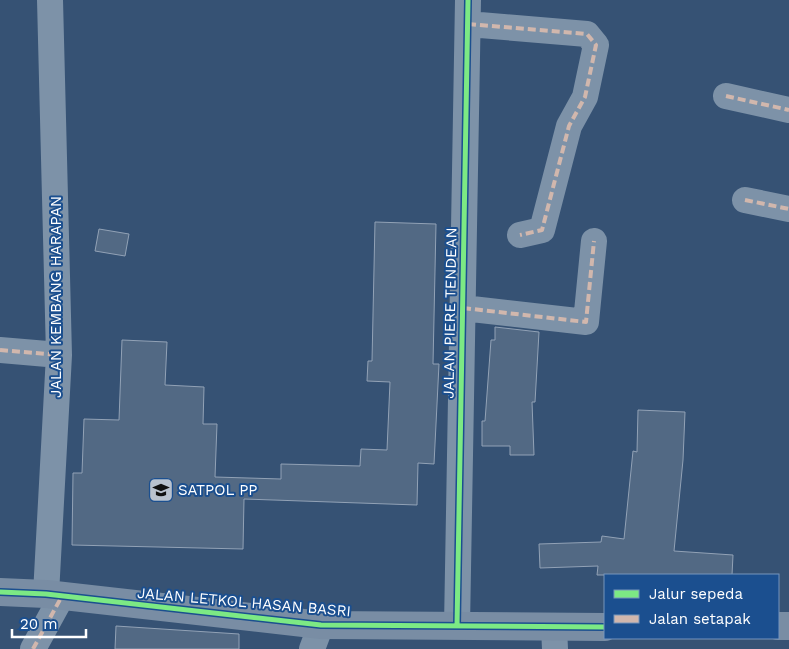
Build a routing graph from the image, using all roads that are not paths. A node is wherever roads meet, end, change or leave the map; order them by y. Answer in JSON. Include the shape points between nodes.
{"nodes":[{"id":1,"x":50,"y":0,"type":"edge"},
{"id":2,"x":468,"y":12,"type":"edge"},
{"id":3,"x":726,"y":96,"type":"dead end"},
{"id":4,"x":789,"y":110,"type":"edge"},
{"id":5,"x":745,"y":200,"type":"dead end"},
{"id":6,"x":789,"y":210,"type":"edge"},
{"id":7,"x":520,"y":236,"type":"dead end"},
{"id":8,"x":594,"y":241,"type":"dead end"},
{"id":9,"x":462,"y":308,"type":"junction"},
{"id":10,"x":0,"y":350,"type":"edge"},
{"id":11,"x":59,"y":355,"type":"junction"},
{"id":12,"x":0,"y":592,"type":"edge"},
{"id":13,"x":54,"y":595,"type":"junction"},
{"id":14,"x":457,"y":626,"type":"junction"},
{"id":15,"x":604,"y":627,"type":"edge"},
{"id":16,"x":316,"y":637,"type":"edge"},
{"id":17,"x":554,"y":638,"type":"edge"},
{"id":18,"x":33,"y":649,"type":"edge"}],
"edges":[{"from":1,"to":11,"type":"street","name":"JALAN KEMBANG HARAPAN"},
{"from":2,"to":7,"type":"street","via":[[587,34],[596,44],[585,97],[569,126],[550,196],[546,224],[542,230]]},
{"from":2,"to":9,"type":"street","name":"JALAN PIERE TENDEAN"},
{"from":3,"to":4,"type":"street"},
{"from":5,"to":6,"type":"street"},
{"from":8,"to":9,"type":"street","via":[[586,322]]},
{"from":9,"to":14,"type":"street","name":"JALAN PIERE TENDEAN"},
{"from":10,"to":11,"type":"street"},
{"from":11,"to":13,"type":"street","name":"JALAN KEMBANG HARAPAN"},
{"from":12,"to":13,"type":"street","name":"JALAN LETKOL HASAN BASRI"},
{"from":13,"to":16,"type":"street","name":"JALAN LETKOL HASAN BASRI"},
{"from":13,"to":18,"type":"street"},
{"from":14,"to":16,"type":"street","name":"JALAN LETKOL HASAN BASRI"},
{"from":14,"to":17,"type":"street","name":"JALAN LETKOL HASAN BASRI"},
{"from":15,"to":17,"type":"street","name":"JALAN LETKOL HASAN BASRI"}]}
